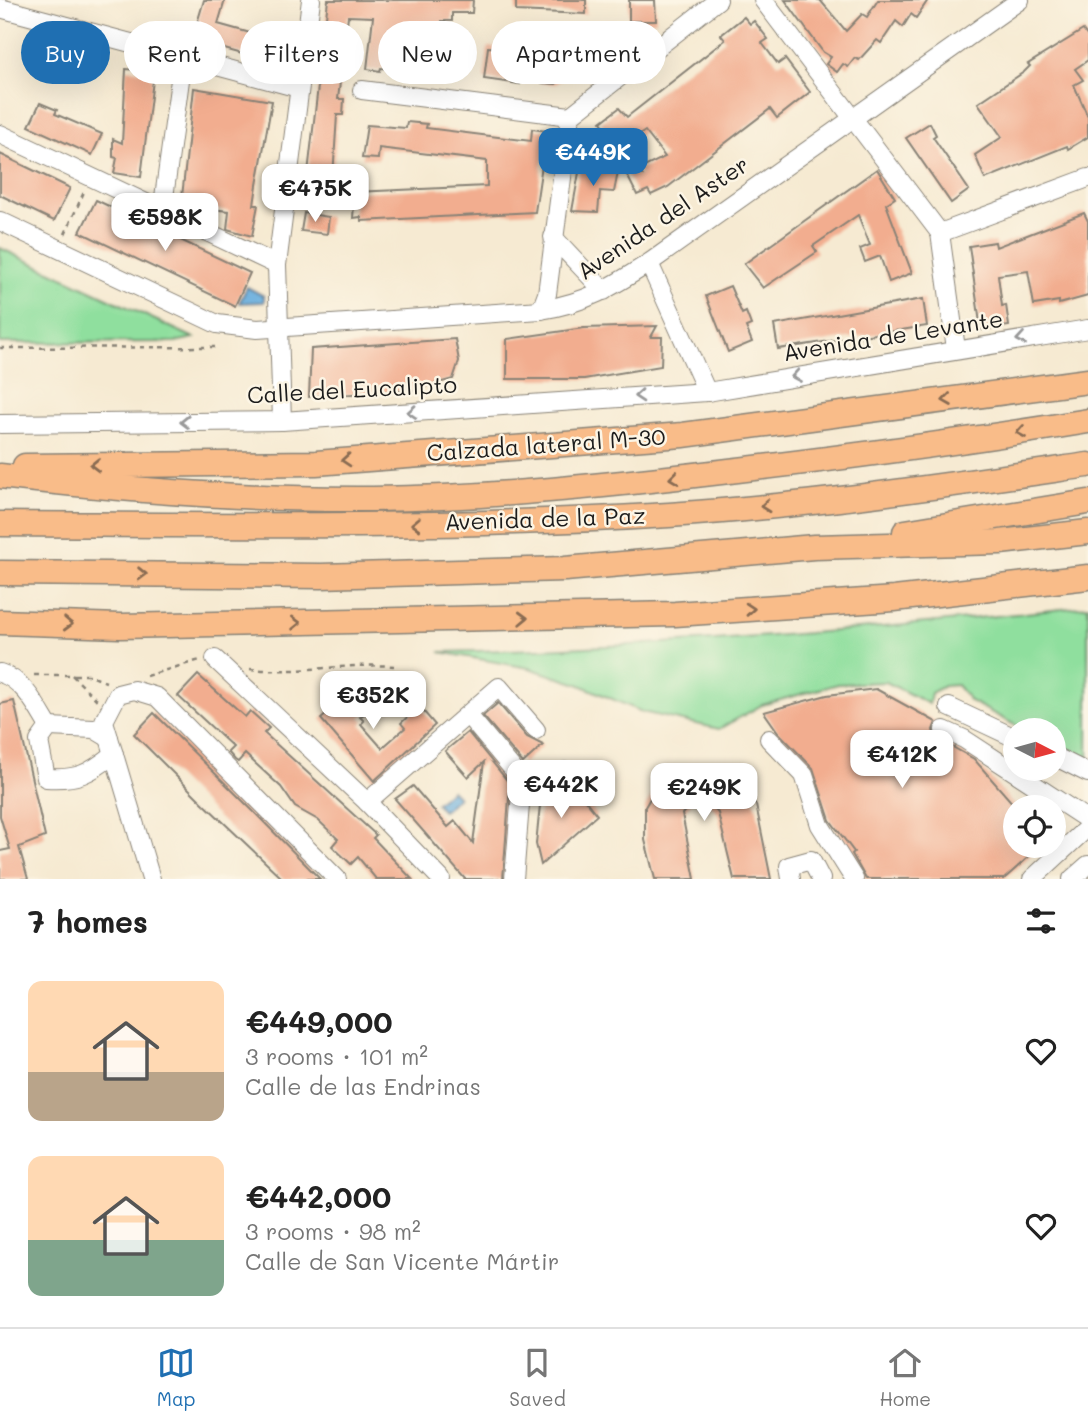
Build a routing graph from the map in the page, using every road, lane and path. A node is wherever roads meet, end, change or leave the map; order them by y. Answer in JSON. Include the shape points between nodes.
{"nodes":[{"id":1,"x":311,"y":0,"type":"edge"},
{"id":2,"x":718,"y":0,"type":"edge"},
{"id":3,"x":763,"y":0,"type":"edge"},
{"id":4,"x":1020,"y":0,"type":"edge"},
{"id":5,"x":0,"y":8,"type":"edge"},
{"id":6,"x":124,"y":42,"type":"edge"},
{"id":7,"x":226,"y":69,"type":"edge"},
{"id":8,"x":179,"y":84,"type":"edge"},
{"id":9,"x":299,"y":88,"type":"junction"},
{"id":10,"x":362,"y":90,"type":"dead end"},
{"id":11,"x":570,"y":116,"type":"junction"},
{"id":12,"x":852,"y":117,"type":"junction"},
{"id":13,"x":0,"y":134,"type":"edge"},
{"id":14,"x":90,"y":177,"type":"junction"},
{"id":15,"x":1088,"y":178,"type":"edge"},
{"id":16,"x":162,"y":212,"type":"junction"},
{"id":17,"x":0,"y":221,"type":"edge"},
{"id":18,"x":940,"y":233,"type":"junction"},
{"id":19,"x":553,"y":237,"type":"junction"},
{"id":20,"x":58,"y":249,"type":"junction"},
{"id":21,"x":649,"y":262,"type":"junction"},
{"id":22,"x":277,"y":265,"type":"junction"},
{"id":23,"x":604,"y":291,"type":"junction"},
{"id":24,"x":541,"y":310,"type":"junction"},
{"id":25,"x":278,"y":328,"type":"junction"},
{"id":26,"x":1088,"y":329,"type":"edge"},
{"id":27,"x":219,"y":346,"type":"dead end"},
{"id":28,"x":0,"y":348,"type":"edge"},
{"id":29,"x":956,"y":349,"type":"junction"},
{"id":30,"x":1088,"y":381,"type":"edge"},
{"id":31,"x":707,"y":391,"type":"junction"},
{"id":32,"x":282,"y":421,"type":"junction"},
{"id":33,"x":1088,"y":421,"type":"edge"},
{"id":34,"x":0,"y":424,"type":"edge"},
{"id":35,"x":1088,"y":465,"type":"edge"},
{"id":36,"x":0,"y":466,"type":"edge"},
{"id":37,"x":0,"y":476,"type":"edge"},
{"id":38,"x":375,"y":499,"type":"junction"},
{"id":39,"x":1088,"y":502,"type":"edge"},
{"id":40,"x":0,"y":524,"type":"edge"},
{"id":41,"x":74,"y":524,"type":"junction"},
{"id":42,"x":1088,"y":532,"type":"edge"},
{"id":43,"x":814,"y":547,"type":"junction"},
{"id":44,"x":0,"y":573,"type":"edge"},
{"id":45,"x":1088,"y":576,"type":"edge"},
{"id":46,"x":0,"y":622,"type":"edge"},
{"id":47,"x":215,"y":659,"type":"dead end"},
{"id":48,"x":0,"y":673,"type":"edge"},
{"id":49,"x":72,"y":674,"type":"dead end"},
{"id":50,"x":948,"y":707,"type":"dead end"},
{"id":51,"x":109,"y":712,"type":"junction"},
{"id":52,"x":468,"y":715,"type":"junction"},
{"id":53,"x":49,"y":727,"type":"junction"},
{"id":54,"x":536,"y":730,"type":"dead end"},
{"id":55,"x":944,"y":730,"type":"dead end"},
{"id":56,"x":1003,"y":732,"type":"edge"},
{"id":57,"x":769,"y":739,"type":"dead end"},
{"id":58,"x":111,"y":746,"type":"junction"},
{"id":59,"x":1066,"y":762,"type":"edge"},
{"id":60,"x":1088,"y":773,"type":"edge"},
{"id":61,"x":367,"y":802,"type":"junction"},
{"id":62,"x":1088,"y":820,"type":"edge"},
{"id":63,"x":1088,"y":827,"type":"edge"},
{"id":64,"x":1088,"y":864,"type":"edge"},
{"id":65,"x":151,"y":879,"type":"edge"},
{"id":66,"x":337,"y":879,"type":"edge"},
{"id":67,"x":441,"y":879,"type":"edge"},
{"id":68,"x":514,"y":879,"type":"edge"},
{"id":69,"x":791,"y":879,"type":"edge"},
{"id":70,"x":821,"y":879,"type":"edge"},
{"id":71,"x":854,"y":879,"type":"edge"},
{"id":72,"x":1032,"y":879,"type":"edge"},
{"id":73,"x":1072,"y":879,"type":"edge"}],
"edges":[{"from":1,"to":9,"type":"street"},
{"from":2,"to":11,"type":"street"},
{"from":3,"to":12,"type":"street"},
{"from":4,"to":12,"type":"street","name":"Avenida del Aster"},
{"from":5,"to":6,"type":"street"},
{"from":7,"to":9,"type":"street"},
{"from":8,"to":16,"type":"street"},
{"from":9,"to":22,"type":"street"},
{"from":10,"to":11,"type":"street"},
{"from":11,"to":19,"type":"street"},
{"from":12,"to":18,"type":"street"},
{"from":12,"to":21,"type":"street","name":"Avenida del Aster"},
{"from":13,"to":14,"type":"street"},
{"from":14,"to":16,"type":"street"},
{"from":14,"to":20,"type":"path"},
{"from":15,"to":18,"type":"street"},
{"from":16,"to":22,"type":"street"},
{"from":17,"to":20,"type":"street","name":"Avenida del Aster"},
{"from":18,"to":29,"type":"street"},
{"from":19,"to":23,"type":"street"},
{"from":19,"to":24,"type":"street"},
{"from":20,"to":25,"type":"street","name":"Avenida del Aster","via":[[217,324]]},
{"from":21,"to":23,"type":"street","name":"Avenida del Aster"},
{"from":21,"to":31,"type":"street"},
{"from":22,"to":25,"type":"street"},
{"from":23,"to":24,"type":"street","name":"Avenida del Aster","via":[[575,304]]},
{"from":24,"to":25,"type":"street","name":"Avenida del Aster"},
{"from":25,"to":32,"type":"street"},
{"from":26,"to":29,"type":"street","name":"Avenida de Levante","one_way":true},
{"from":27,"to":28,"type":"path"},
{"from":29,"to":31,"type":"street","name":"Avenida de Levante","one_way":true},
{"from":30,"to":36,"type":"highway","name":"Calzada lateral M-30","one_way":true,"via":[[683,435],[316,463]]},
{"from":31,"to":32,"type":"street","name":"Calle del Eucalipto","one_way":true},
{"from":32,"to":34,"type":"street","name":"Calle del Eucalipto","one_way":true},
{"from":33,"to":38,"type":"highway","one_way":true,"via":[[927,448],[593,488]]},
{"from":35,"to":41,"type":"highway","name":"Avenida de la Paz","one_way":true,"via":[[833,501],[668,515],[320,527]]},
{"from":37,"to":38,"type":"highway","via":[[106,487]]},
{"from":38,"to":41,"type":"highway"},
{"from":39,"to":43,"type":"highway"},
{"from":40,"to":41,"type":"highway","name":"Avenida de la Paz"},
{"from":42,"to":43,"type":"highway","name":"Avenida de la Paz","via":[[1000,542]]},
{"from":44,"to":43,"type":"highway","name":"Avenida de la Paz","one_way":true,"via":[[321,576],[565,569]]},
{"from":46,"to":45,"type":"highway","one_way":true,"via":[[120,626],[675,614],[894,599]]},
{"from":47,"to":61,"type":"street"},
{"from":48,"to":53,"type":"street","via":[[13,677]]},
{"from":49,"to":51,"type":"path"},
{"from":50,"to":56,"type":"street"},
{"from":51,"to":58,"type":"street","via":[[104,722]]},
{"from":51,"to":66,"type":"street","via":[[118,694],[134,690],[157,697]]},
{"from":52,"to":54,"type":"street","via":[[499,687]]},
{"from":52,"to":61,"type":"street"},
{"from":52,"to":68,"type":"street","via":[[522,780]]},
{"from":53,"to":58,"type":"street","via":[[94,729]]},
{"from":53,"to":58,"type":"street","via":[[39,741],[46,778],[70,780],[94,770]]},
{"from":55,"to":62,"type":"street"},
{"from":57,"to":71,"type":"street","via":[[804,775],[820,825]]},
{"from":58,"to":65,"type":"street"},
{"from":59,"to":60,"type":"street"},
{"from":61,"to":67,"type":"street"},
{"from":63,"to":72,"type":"street"},
{"from":64,"to":73,"type":"street"},
{"from":69,"to":70,"type":"street","via":[[789,866],[811,860]]}]}
